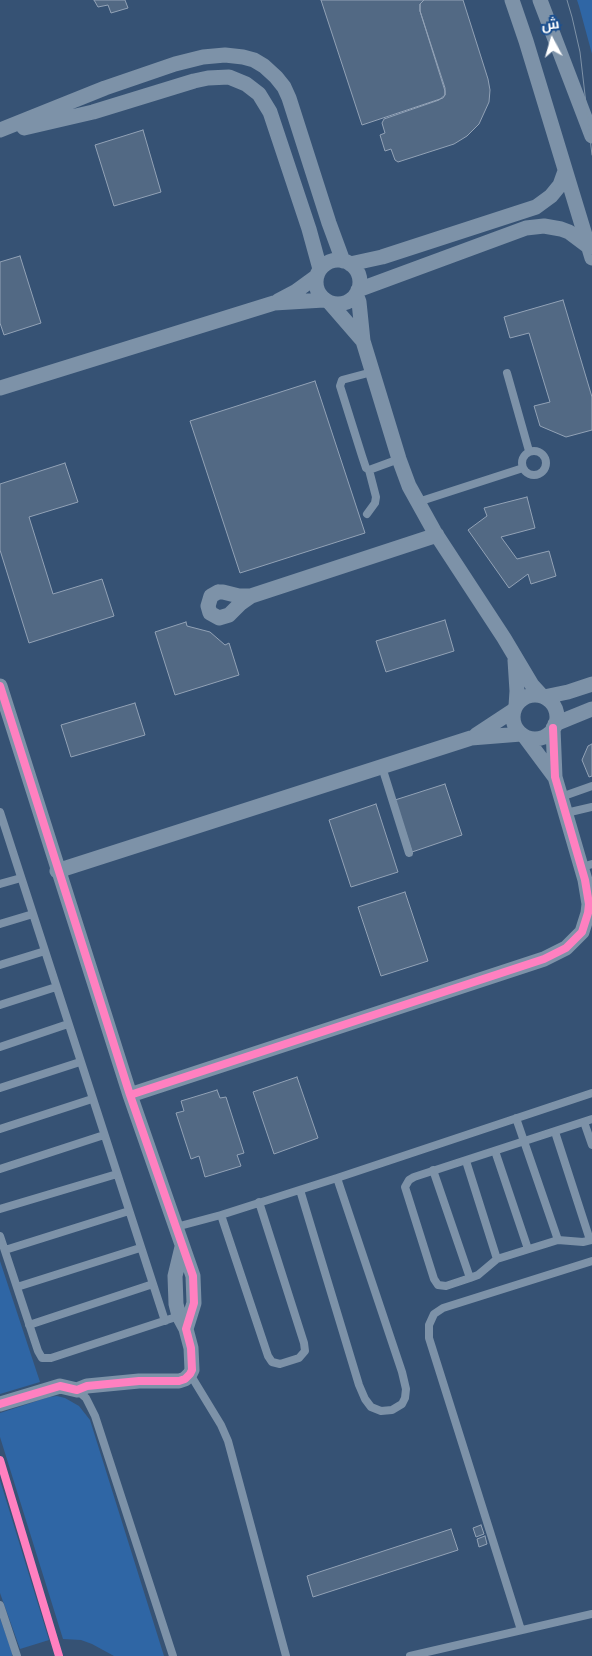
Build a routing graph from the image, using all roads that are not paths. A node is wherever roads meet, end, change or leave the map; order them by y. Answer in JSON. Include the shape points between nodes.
{"nodes":[{"id":1,"x":512,"y":0,"type":"edge"},
{"id":2,"x":540,"y":0,"type":"edge"},
{"id":3,"x":0,"y":131,"type":"edge"},
{"id":4,"x":592,"y":136,"type":"edge"},
{"id":5,"x":565,"y":171,"type":"junction"},
{"id":6,"x":590,"y":253,"type":"edge"},
{"id":7,"x":347,"y":263,"type":"junction"},
{"id":8,"x":319,"y":272,"type":"junction"},
{"id":9,"x":357,"y":292,"type":"junction"},
{"id":10,"x":327,"y":301,"type":"junction"},
{"id":11,"x":274,"y":303,"type":"junction"},
{"id":12,"x":363,"y":342,"type":"junction"},
{"id":13,"x":372,"y":372,"type":"junction"},
{"id":14,"x":507,"y":373,"type":"dead end"},
{"id":15,"x":0,"y":388,"type":"edge"},
{"id":16,"x":529,"y":451,"type":"junction"},
{"id":17,"x":399,"y":459,"type":"junction"},
{"id":18,"x":523,"y":468,"type":"junction"},
{"id":19,"x":369,"y":470,"type":"junction"},
{"id":20,"x":418,"y":502,"type":"junction"},
{"id":21,"x":366,"y":514,"type":"dead end"},
{"id":22,"x":437,"y":535,"type":"junction"},
{"id":23,"x":251,"y":596,"type":"dead end"},
{"id":24,"x":515,"y":658,"type":"junction"},
{"id":25,"x":592,"y":684,"type":"edge"},
{"id":26,"x":0,"y":686,"type":"edge"},
{"id":27,"x":543,"y":697,"type":"junction"},
{"id":28,"x":515,"y":708,"type":"junction"},
{"id":29,"x":592,"y":709,"type":"edge"},
{"id":30,"x":554,"y":726,"type":"junction"},
{"id":31,"x":523,"y":736,"type":"junction"},
{"id":32,"x":471,"y":738,"type":"junction"},
{"id":33,"x":382,"y":767,"type":"junction"},
{"id":34,"x":554,"y":777,"type":"junction"},
{"id":35,"x":592,"y":786,"type":"edge"},
{"id":36,"x":561,"y":797,"type":"junction"},
{"id":37,"x":592,"y":806,"type":"edge"},
{"id":38,"x":0,"y":812,"type":"edge"},
{"id":39,"x":566,"y":813,"type":"junction"},
{"id":40,"x":9,"y":840,"type":"junction"},
{"id":41,"x":0,"y":843,"type":"edge"},
{"id":42,"x":409,"y":853,"type":"dead end"},
{"id":43,"x":587,"y":866,"type":"edge"},
{"id":44,"x":58,"y":871,"type":"junction"},
{"id":45,"x":21,"y":878,"type":"junction"},
{"id":46,"x":0,"y":884,"type":"edge"},
{"id":47,"x":33,"y":914,"type":"junction"},
{"id":48,"x":0,"y":924,"type":"edge"},
{"id":49,"x":587,"y":932,"type":"edge"},
{"id":50,"x":45,"y":951,"type":"junction"},
{"id":51,"x":0,"y":965,"type":"edge"},
{"id":52,"x":56,"y":987,"type":"junction"},
{"id":53,"x":0,"y":1005,"type":"edge"},
{"id":54,"x":68,"y":1024,"type":"junction"},
{"id":55,"x":0,"y":1047,"type":"edge"},
{"id":56,"x":80,"y":1062,"type":"junction"},
{"id":57,"x":0,"y":1088,"type":"edge"},
{"id":58,"x":592,"y":1093,"type":"edge"},
{"id":59,"x":130,"y":1094,"type":"junction"},
{"id":60,"x":92,"y":1099,"type":"junction"},
{"id":61,"x":516,"y":1118,"type":"junction"},
{"id":62,"x":588,"y":1120,"type":"edge"},
{"id":63,"x":0,"y":1129,"type":"edge"},
{"id":64,"x":555,"y":1132,"type":"junction"},
{"id":65,"x":104,"y":1135,"type":"junction"},
{"id":66,"x":525,"y":1142,"type":"junction"},
{"id":67,"x":592,"y":1145,"type":"edge"},
{"id":68,"x":495,"y":1151,"type":"junction"},
{"id":69,"x":466,"y":1161,"type":"junction"},
{"id":70,"x":0,"y":1170,"type":"edge"},
{"id":71,"x":433,"y":1170,"type":"junction"},
{"id":72,"x":117,"y":1174,"type":"junction"},
{"id":73,"x":337,"y":1178,"type":"junction"},
{"id":74,"x":300,"y":1190,"type":"junction"},
{"id":75,"x":258,"y":1202,"type":"junction"},
{"id":76,"x":0,"y":1209,"type":"edge"},
{"id":77,"x":129,"y":1211,"type":"junction"},
{"id":78,"x":221,"y":1215,"type":"junction"},
{"id":79,"x":176,"y":1228,"type":"junction"},
{"id":80,"x":0,"y":1236,"type":"edge"},
{"id":81,"x":558,"y":1240,"type":"junction"},
{"id":82,"x":591,"y":1240,"type":"edge"},
{"id":83,"x":140,"y":1248,"type":"junction"},
{"id":84,"x":528,"y":1249,"type":"junction"},
{"id":85,"x":5,"y":1250,"type":"junction"},
{"id":86,"x":497,"y":1259,"type":"junction"},
{"id":87,"x":592,"y":1261,"type":"edge"},
{"id":88,"x":470,"y":1278,"type":"junction"},
{"id":89,"x":153,"y":1284,"type":"junction"},
{"id":90,"x":16,"y":1288,"type":"junction"},
{"id":91,"x":177,"y":1322,"type":"junction"},
{"id":92,"x":29,"y":1324,"type":"junction"},
{"id":93,"x":190,"y":1374,"type":"junction"},
{"id":94,"x":77,"y":1390,"type":"junction"},
{"id":95,"x":0,"y":1404,"type":"edge"},
{"id":96,"x":0,"y":1605,"type":"edge"},
{"id":97,"x":592,"y":1614,"type":"edge"},
{"id":98,"x":521,"y":1630,"type":"junction"},
{"id":99,"x":17,"y":1656,"type":"edge"},
{"id":100,"x":173,"y":1656,"type":"edge"},
{"id":101,"x":286,"y":1656,"type":"edge"},
{"id":102,"x":410,"y":1656,"type":"edge"}],
"edges":[{"from":1,"to":5,"type":"street"},
{"from":2,"to":4,"type":"street"},
{"from":3,"to":7,"type":"street","via":[[105,88],[175,64],[225,54],[254,60],[284,86],[329,223]]},
{"from":3,"to":8,"type":"street","via":[[93,112],[194,81],[221,76],[237,79],[252,87],[270,112],[310,229]]},
{"from":5,"to":6,"type":"street"},
{"from":5,"to":7,"type":"street","via":[[560,185],[536,207],[382,257]]},
{"from":6,"to":9,"type":"street","via":[[569,232],[544,226],[526,228]]},
{"from":7,"to":8,"type":"street","via":[[330,262]]},
{"from":7,"to":9,"type":"street","via":[[356,270],[359,278]]},
{"from":8,"to":10,"type":"street","via":[[316,287]]},
{"from":8,"to":11,"type":"street","via":[[295,292]]},
{"from":9,"to":10,"type":"street","via":[[346,303]]},
{"from":9,"to":12,"type":"street"},
{"from":10,"to":11,"type":"street"},
{"from":10,"to":12,"type":"street"},
{"from":11,"to":15,"type":"street"},
{"from":12,"to":13,"type":"street"},
{"from":13,"to":17,"type":"street"},
{"from":13,"to":19,"type":"lane","via":[[342,380],[340,386]]},
{"from":14,"to":16,"type":"lane"},
{"from":16,"to":18,"type":"lane","via":[[523,458]]},
{"from":16,"to":18,"type":"lane","via":[[543,454],[546,467],[535,475]]},
{"from":17,"to":19,"type":"lane"},
{"from":17,"to":20,"type":"street"},
{"from":18,"to":20,"type":"lane"},
{"from":19,"to":21,"type":"lane","via":[[376,497]]},
{"from":20,"to":22,"type":"street"},
{"from":22,"to":23,"type":"street"},
{"from":22,"to":24,"type":"street"},
{"from":24,"to":27,"type":"street"},
{"from":24,"to":28,"type":"street"},
{"from":25,"to":27,"type":"street"},
{"from":26,"to":44,"type":"street"},
{"from":27,"to":28,"type":"street","via":[[531,695]]},
{"from":27,"to":30,"type":"street","via":[[556,710]]},
{"from":28,"to":31,"type":"street","via":[[514,723]]},
{"from":28,"to":32,"type":"street"},
{"from":29,"to":30,"type":"street"},
{"from":30,"to":31,"type":"street","via":[[543,737]]},
{"from":30,"to":34,"type":"street"},
{"from":31,"to":32,"type":"street"},
{"from":31,"to":34,"type":"street"},
{"from":32,"to":33,"type":"street"},
{"from":33,"to":42,"type":"lane"},
{"from":33,"to":44,"type":"street"},
{"from":34,"to":36,"type":"street"},
{"from":35,"to":36,"type":"lane"},
{"from":36,"to":39,"type":"street"},
{"from":37,"to":39,"type":"lane"},
{"from":38,"to":40,"type":"lane"},
{"from":39,"to":43,"type":"street"},
{"from":40,"to":41,"type":"lane"},
{"from":40,"to":45,"type":"lane"},
{"from":43,"to":49,"type":"street"},
{"from":44,"to":59,"type":"street"},
{"from":45,"to":46,"type":"lane"},
{"from":45,"to":47,"type":"lane"},
{"from":47,"to":48,"type":"lane"},
{"from":47,"to":50,"type":"lane"},
{"from":49,"to":59,"type":"street","via":[[544,959]]},
{"from":50,"to":51,"type":"lane"},
{"from":50,"to":52,"type":"lane"},
{"from":52,"to":53,"type":"lane"},
{"from":52,"to":54,"type":"lane"},
{"from":54,"to":55,"type":"lane"},
{"from":54,"to":56,"type":"lane"},
{"from":56,"to":57,"type":"lane"},
{"from":56,"to":60,"type":"lane"},
{"from":58,"to":61,"type":"lane"},
{"from":59,"to":79,"type":"street"},
{"from":60,"to":63,"type":"lane"},
{"from":60,"to":65,"type":"lane"},
{"from":61,"to":66,"type":"lane"},
{"from":61,"to":73,"type":"lane"},
{"from":62,"to":64,"type":"lane"},
{"from":62,"to":67,"type":"lane"},
{"from":64,"to":66,"type":"lane"},
{"from":64,"to":82,"type":"lane"},
{"from":65,"to":70,"type":"lane"},
{"from":65,"to":72,"type":"lane"},
{"from":66,"to":68,"type":"lane"},
{"from":66,"to":81,"type":"lane"},
{"from":68,"to":69,"type":"lane"},
{"from":68,"to":84,"type":"lane"},
{"from":69,"to":71,"type":"lane"},
{"from":69,"to":86,"type":"lane"},
{"from":71,"to":88,"type":"lane"},
{"from":71,"to":88,"type":"lane","via":[[414,1176],[405,1187],[434,1279],[438,1285],[446,1286]]},
{"from":72,"to":76,"type":"lane"},
{"from":72,"to":77,"type":"lane"},
{"from":73,"to":74,"type":"lane"},
{"from":73,"to":74,"type":"lane","via":[[402,1372],[405,1398],[392,1410],[381,1411],[371,1407],[358,1385]]},
{"from":74,"to":75,"type":"lane"},
{"from":75,"to":78,"type":"lane"},
{"from":75,"to":78,"type":"lane","via":[[304,1343],[305,1351],[299,1358],[280,1364],[272,1362],[268,1356]]},
{"from":77,"to":83,"type":"lane"},
{"from":77,"to":85,"type":"lane"},
{"from":78,"to":79,"type":"lane"},
{"from":79,"to":91,"type":"street","via":[[182,1247],[174,1276]]},
{"from":80,"to":85,"type":"lane"},
{"from":81,"to":82,"type":"lane"},
{"from":81,"to":84,"type":"lane"},
{"from":83,"to":89,"type":"lane"},
{"from":83,"to":90,"type":"lane"},
{"from":84,"to":86,"type":"lane"},
{"from":85,"to":90,"type":"lane"},
{"from":86,"to":88,"type":"lane"},
{"from":87,"to":98,"type":"lane","via":[[443,1308],[434,1314],[429,1325],[429,1338]]},
{"from":89,"to":91,"type":"lane"},
{"from":89,"to":92,"type":"lane"},
{"from":90,"to":92,"type":"lane"},
{"from":91,"to":92,"type":"lane","via":[[46,1358],[39,1356]]},
{"from":91,"to":93,"type":"street","via":[[191,1348]]},
{"from":93,"to":94,"type":"street","via":[[179,1380],[87,1386]]},
{"from":93,"to":101,"type":"lane","via":[[228,1441]]},
{"from":94,"to":95,"type":"street","via":[[60,1386]]},
{"from":94,"to":100,"type":"lane","via":[[86,1398],[95,1416]]},
{"from":96,"to":99,"type":"lane"},
{"from":97,"to":98,"type":"lane"},
{"from":98,"to":102,"type":"lane"}]}
